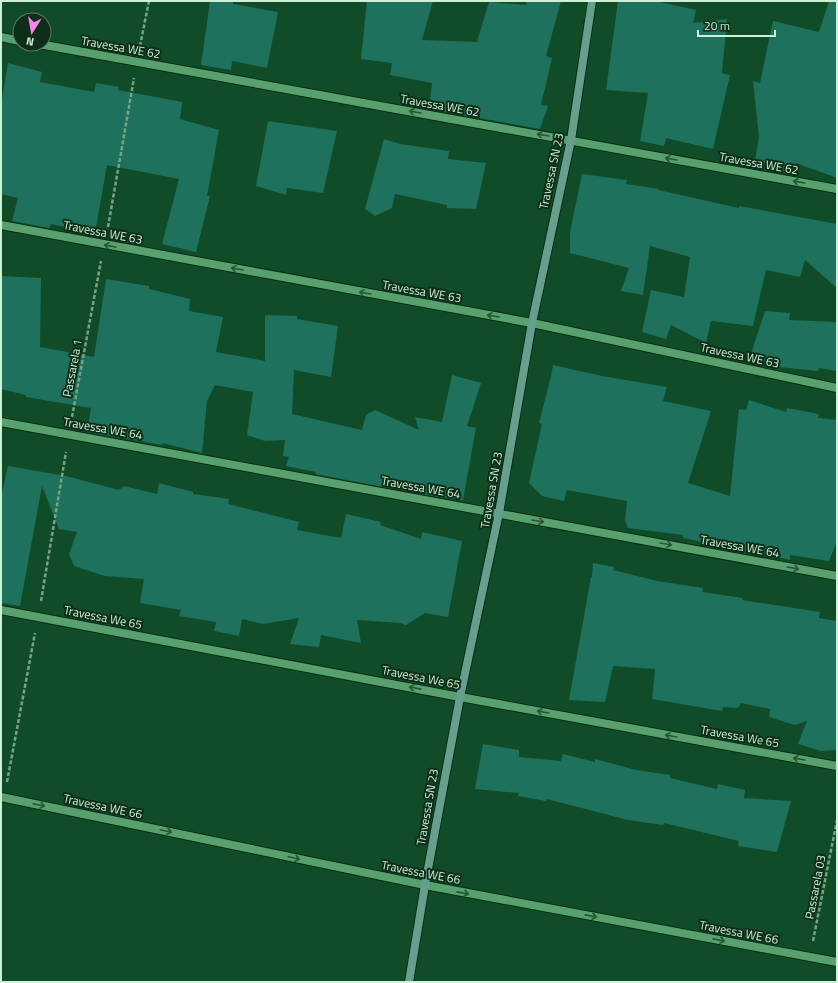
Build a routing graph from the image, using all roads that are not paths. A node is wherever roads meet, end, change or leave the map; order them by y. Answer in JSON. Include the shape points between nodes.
{"nodes":[{"id":1,"x":592,"y":1,"type":"edge"},
{"id":2,"x":1,"y":37,"type":"edge"},
{"id":3,"x":12,"y":39,"type":"edge"},
{"id":4,"x":52,"y":46,"type":"edge"},
{"id":5,"x":571,"y":140,"type":"junction"},
{"id":6,"x":837,"y":189,"type":"edge"},
{"id":7,"x":1,"y":225,"type":"edge"},
{"id":8,"x":532,"y":323,"type":"junction"},
{"id":9,"x":837,"y":388,"type":"edge"},
{"id":10,"x":1,"y":422,"type":"edge"},
{"id":11,"x":499,"y":514,"type":"junction"},
{"id":12,"x":837,"y":576,"type":"edge"},
{"id":13,"x":1,"y":610,"type":"edge"},
{"id":14,"x":460,"y":697,"type":"junction"},
{"id":15,"x":837,"y":766,"type":"edge"},
{"id":16,"x":2,"y":797,"type":"edge"},
{"id":17,"x":425,"y":885,"type":"junction"},
{"id":18,"x":837,"y":962,"type":"edge"},
{"id":19,"x":409,"y":982,"type":"edge"}],
"edges":[{"from":1,"to":5,"type":"main road","name":"Travessa SN 23"},
{"from":2,"to":3,"type":"street"},
{"from":5,"to":4,"type":"street","name":"Travessa WE 62","one_way":true},
{"from":6,"to":5,"type":"street","name":"Travessa WE 62","one_way":true},
{"from":5,"to":8,"type":"main road","name":"Travessa SN 23"},
{"from":8,"to":7,"type":"street","name":"Travessa WE 63","one_way":true},
{"from":8,"to":9,"type":"street","name":"Travessa WE 63"},
{"from":8,"to":11,"type":"main road","name":"Travessa SN 23"},
{"from":10,"to":11,"type":"street","name":"Travessa WE 64"},
{"from":11,"to":12,"type":"street","name":"Travessa WE 64","one_way":true},
{"from":11,"to":14,"type":"main road","name":"Travessa SN 23"},
{"from":14,"to":13,"type":"street","name":"Travessa We 65","one_way":true},
{"from":15,"to":14,"type":"street","name":"Travessa We 65","one_way":true},
{"from":14,"to":17,"type":"main road","name":"Travessa SN 23"},
{"from":16,"to":17,"type":"street","name":"Travessa WE 66","one_way":true},
{"from":17,"to":18,"type":"street","name":"Travessa WE 66","one_way":true},
{"from":17,"to":19,"type":"main road","name":"Travessa SN 23"}]}
